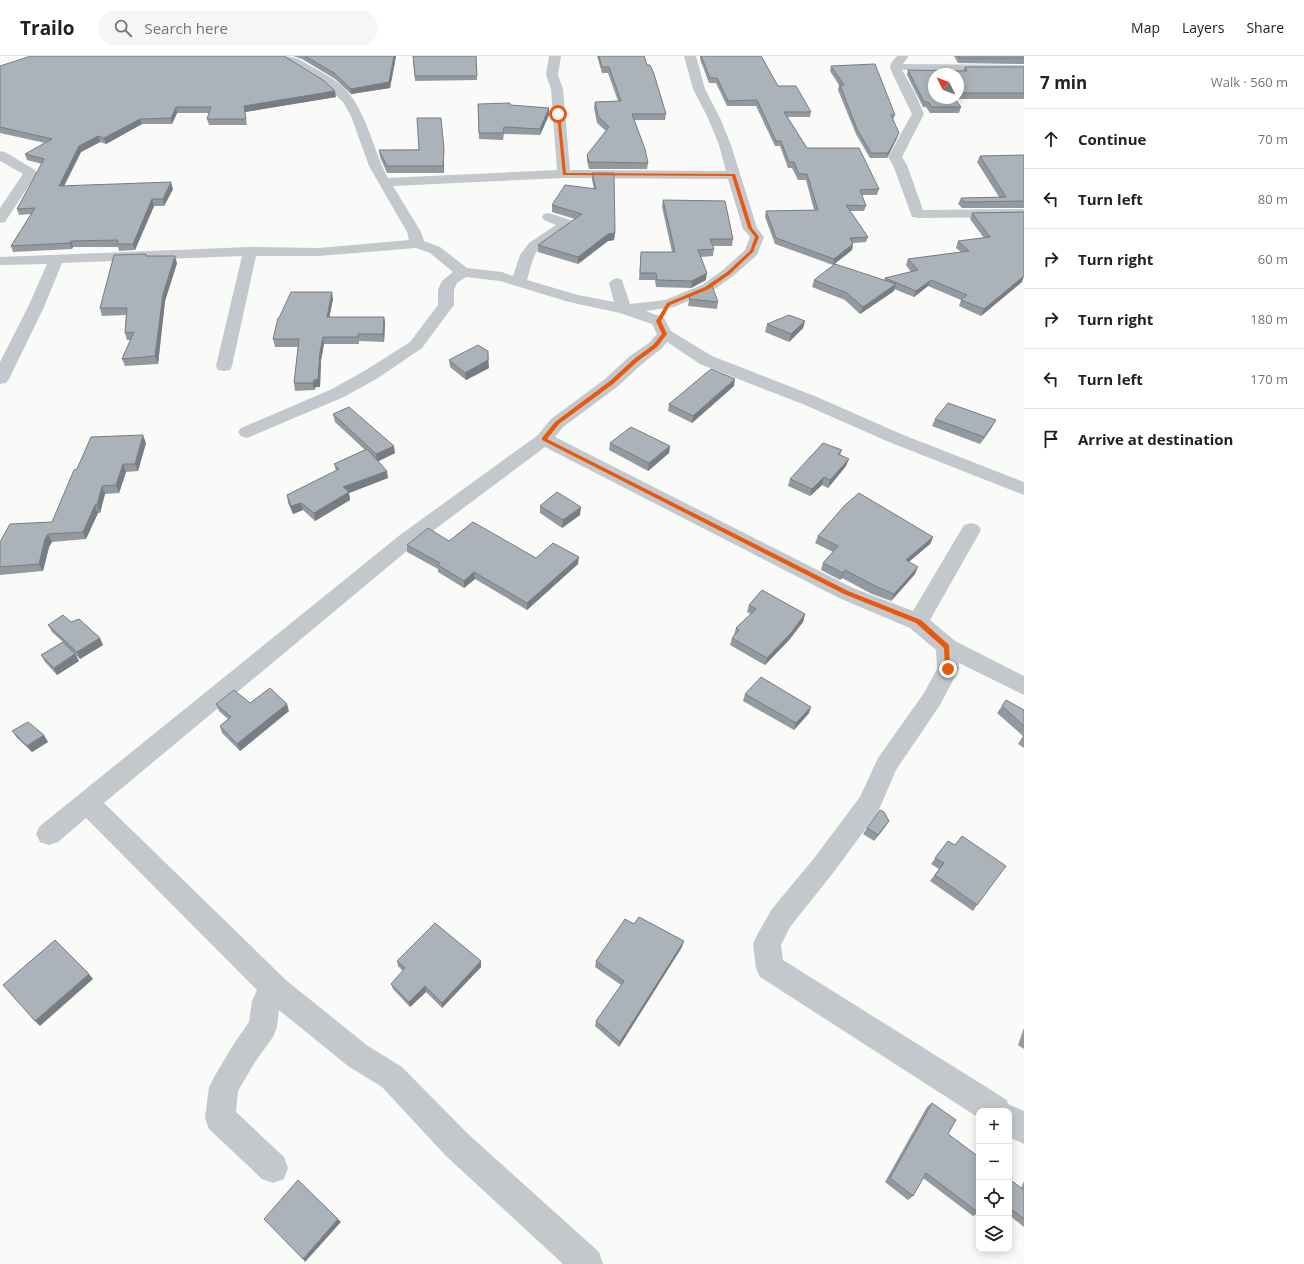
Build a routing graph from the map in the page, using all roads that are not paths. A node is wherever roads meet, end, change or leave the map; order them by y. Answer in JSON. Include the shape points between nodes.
{"nodes":[{"id":1,"x":286,"y":56,"type":"edge"},
{"id":2,"x":555,"y":56,"type":"edge"},
{"id":3,"x":692,"y":56,"type":"edge"},
{"id":4,"x":900,"y":61,"type":"edge"},
{"id":5,"x":1024,"y":68,"type":"edge"},
{"id":6,"x":0,"y":155,"type":"edge"},
{"id":7,"x":564,"y":174,"type":"junction"},
{"id":8,"x":734,"y":175,"type":"junction"},
{"id":9,"x":385,"y":182,"type":"junction"},
{"id":10,"x":1024,"y":213,"type":"edge"},
{"id":11,"x":549,"y":217,"type":"dead end"},
{"id":12,"x":0,"y":219,"type":"edge"},
{"id":13,"x":417,"y":244,"type":"junction"},
{"id":14,"x":250,"y":250,"type":"junction"},
{"id":15,"x":56,"y":259,"type":"junction"},
{"id":16,"x":0,"y":261,"type":"edge"},
{"id":17,"x":463,"y":272,"type":"junction"},
{"id":18,"x":519,"y":282,"type":"junction"},
{"id":19,"x":617,"y":283,"type":"dead end"},
{"id":20,"x":668,"y":304,"type":"junction"},
{"id":21,"x":624,"y":309,"type":"junction"},
{"id":22,"x":661,"y":328,"type":"junction"},
{"id":23,"x":224,"y":366,"type":"dead end"},
{"id":24,"x":0,"y":379,"type":"edge"},
{"id":25,"x":247,"y":432,"type":"dead end"},
{"id":26,"x":544,"y":439,"type":"junction"},
{"id":27,"x":1024,"y":488,"type":"edge"},
{"id":28,"x":971,"y":530,"type":"dead end"},
{"id":29,"x":918,"y":622,"type":"junction"},
{"id":30,"x":947,"y":647,"type":"junction"},
{"id":31,"x":1024,"y":686,"type":"edge"},
{"id":32,"x":88,"y":804,"type":"junction"},
{"id":33,"x":49,"y":834,"type":"dead end"},
{"id":34,"x":277,"y":991,"type":"junction"},
{"id":35,"x":991,"y":1108,"type":"edge"},
{"id":36,"x":1012,"y":1121,"type":"edge"},
{"id":37,"x":1024,"y":1129,"type":"edge"},
{"id":38,"x":273,"y":1168,"type":"dead end"},
{"id":39,"x":587,"y":1264,"type":"edge"}],
"edges":[{"from":1,"to":9,"type":"street","via":[[324,79],[349,101],[360,120],[371,157]]},
{"from":2,"to":7,"type":"street","via":[[552,75],[557,89]]},
{"from":3,"to":8,"type":"street","via":[[699,89],[714,118]]},
{"from":4,"to":5,"type":"street"},
{"from":4,"to":10,"type":"street","via":[[896,70],[918,114],[895,157],[917,214]]},
{"from":6,"to":12,"type":"street","via":[[30,173]]},
{"from":7,"to":8,"type":"street"},
{"from":7,"to":9,"type":"street"},
{"from":8,"to":20,"type":"street","via":[[750,228],[757,237],[752,252],[707,288]]},
{"from":9,"to":13,"type":"street","via":[[414,232]]},
{"from":11,"to":18,"type":"street","via":[[565,223],[562,229],[536,244],[524,262]]},
{"from":13,"to":14,"type":"street","via":[[319,252]]},
{"from":13,"to":17,"type":"street","via":[[436,250]]},
{"from":14,"to":15,"type":"street"},
{"from":14,"to":23,"type":"street"},
{"from":15,"to":16,"type":"street"},
{"from":15,"to":24,"type":"street","via":[[36,307]]},
{"from":17,"to":18,"type":"street"},
{"from":17,"to":25,"type":"street","via":[[450,281],[446,290],[446,305],[416,345],[338,393]]},
{"from":18,"to":21,"type":"street","via":[[575,299]]},
{"from":19,"to":21,"type":"street"},
{"from":20,"to":21,"type":"street"},
{"from":20,"to":22,"type":"street"},
{"from":21,"to":22,"type":"street"},
{"from":22,"to":26,"type":"street","via":[[655,346],[557,423]]},
{"from":22,"to":27,"type":"street","via":[[706,360]]},
{"from":26,"to":29,"type":"street","via":[[846,593]]},
{"from":26,"to":32,"type":"street","via":[[407,540]]},
{"from":28,"to":29,"type":"street"},
{"from":29,"to":30,"type":"street"},
{"from":30,"to":31,"type":"street"},
{"from":30,"to":35,"type":"street","via":[[948,669],[932,699],[886,765],[869,804],[781,918],[767,944],[770,968]]},
{"from":32,"to":33,"type":"street"},
{"from":32,"to":34,"type":"street"},
{"from":34,"to":38,"type":"street","via":[[266,1001],[263,1027],[224,1087],[220,1118]]},
{"from":34,"to":39,"type":"street","via":[[358,1056],[392,1077],[457,1145]]},
{"from":36,"to":37,"type":"street"}]}
